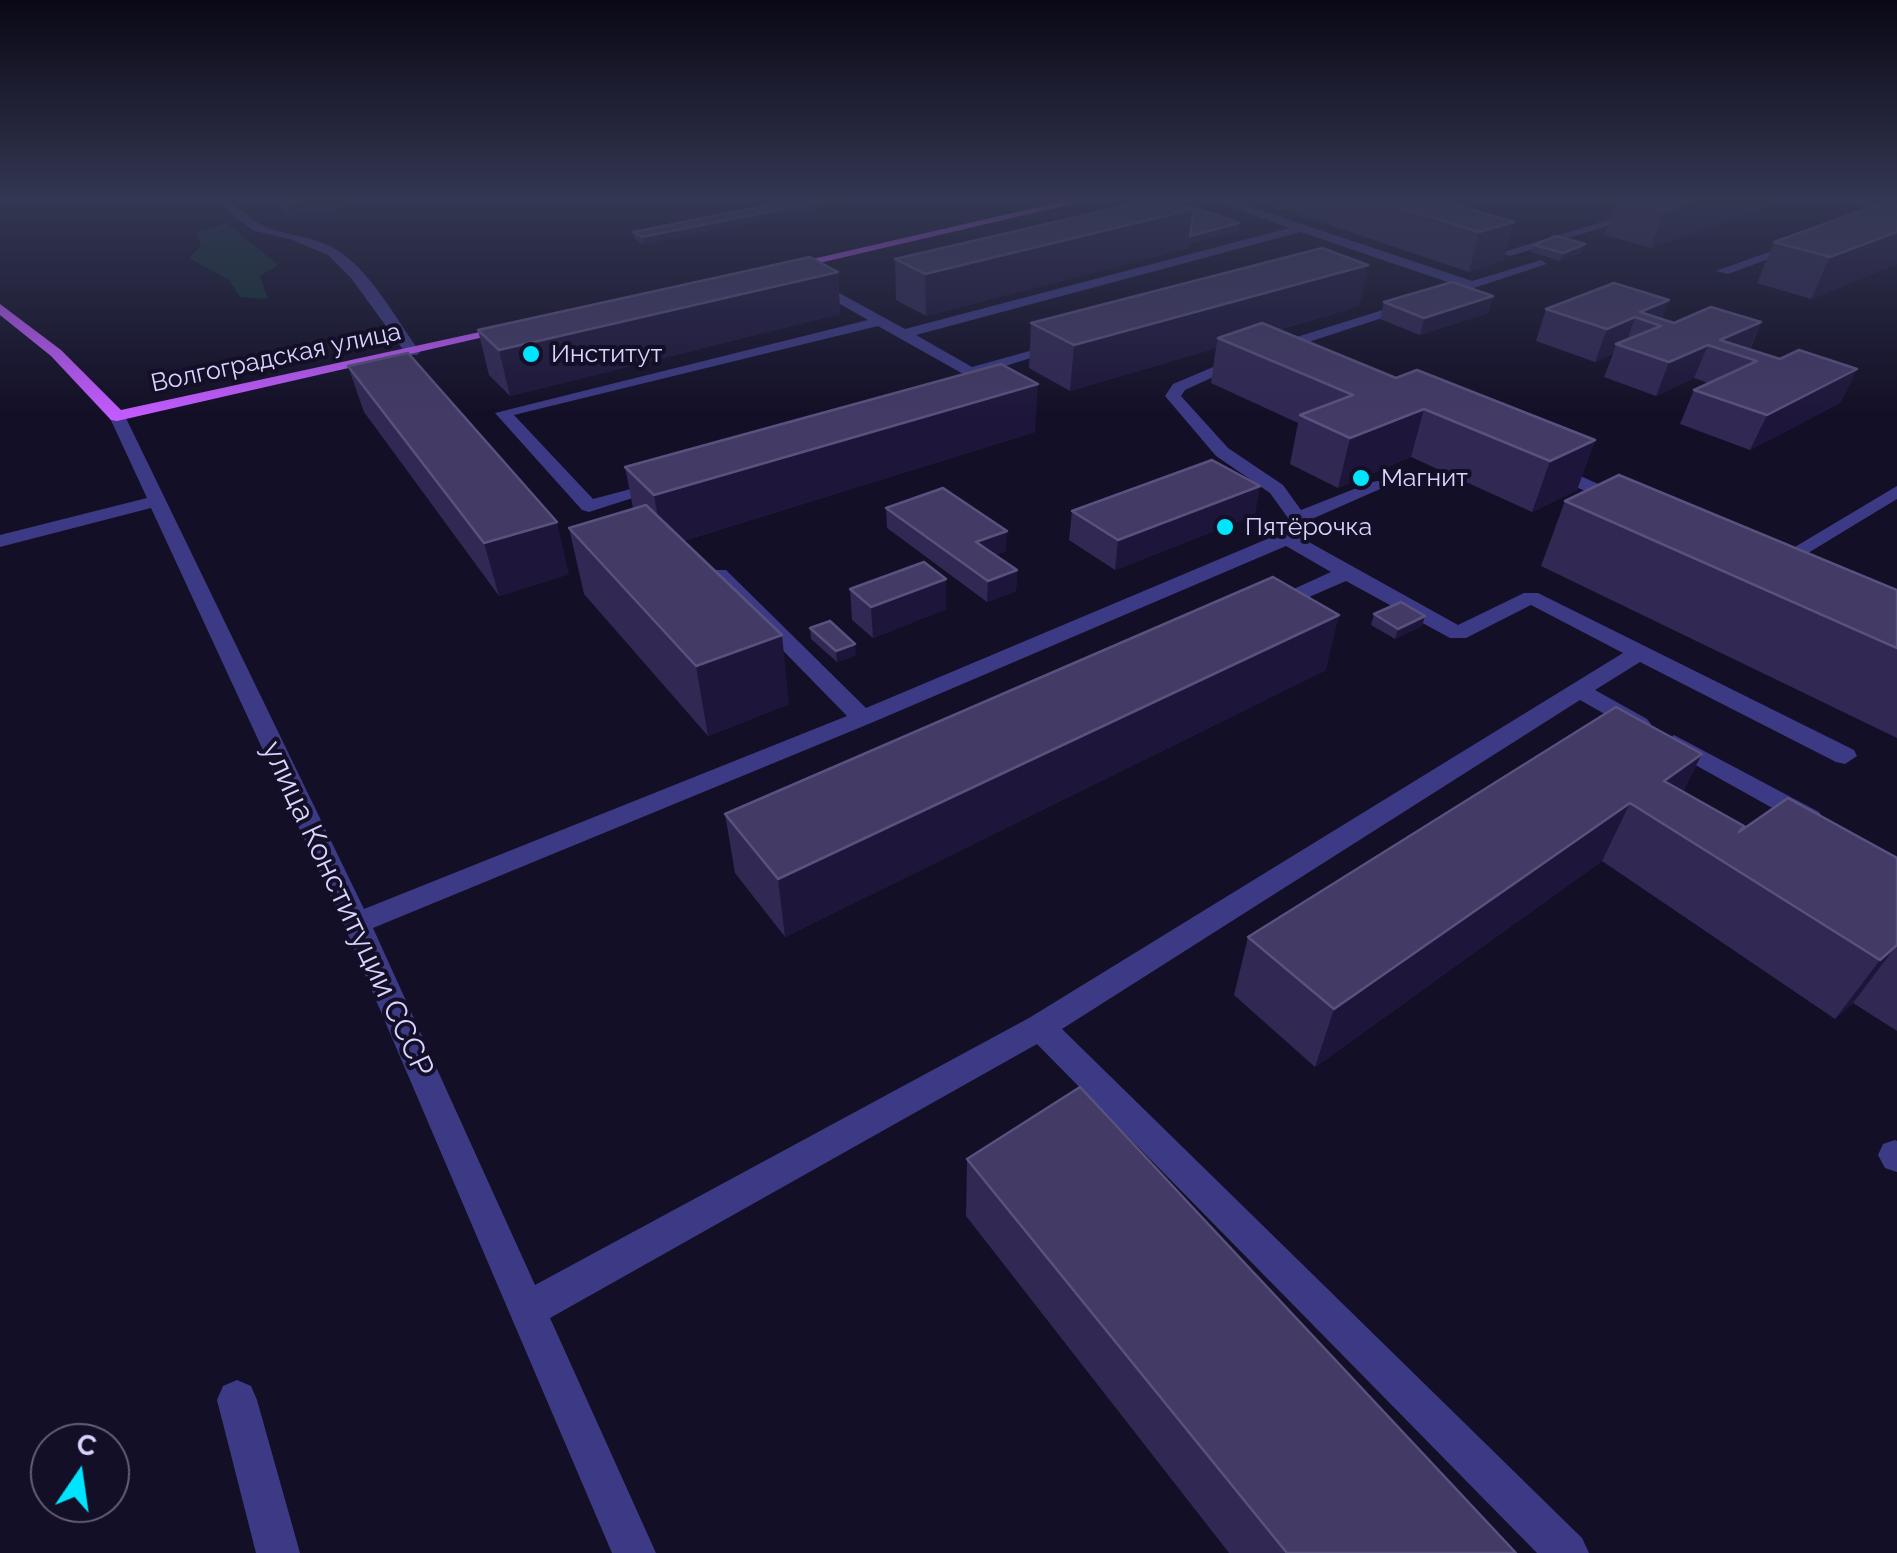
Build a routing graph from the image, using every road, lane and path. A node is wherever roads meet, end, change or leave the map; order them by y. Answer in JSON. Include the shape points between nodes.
{"nodes":[{"id":1,"x":353,"y":271,"type":"edge"},
{"id":2,"x":793,"y":271,"type":"edge"},
{"id":3,"x":1138,"y":271,"type":"edge"},
{"id":4,"x":1430,"y":271,"type":"edge"},
{"id":5,"x":1516,"y":271,"type":"edge"},
{"id":6,"x":1470,"y":285,"type":"junction"},
{"id":7,"x":0,"y":308,"type":"edge"},
{"id":8,"x":881,"y":321,"type":"junction"},
{"id":9,"x":524,"y":326,"type":"edge"},
{"id":10,"x":903,"y":334,"type":"junction"},
{"id":11,"x":1086,"y":339,"type":"edge"},
{"id":12,"x":1271,"y":348,"type":"junction"},
{"id":13,"x":412,"y":352,"type":"junction"},
{"id":14,"x":1307,"y":364,"type":"edge"},
{"id":15,"x":970,"y":372,"type":"junction"},
{"id":16,"x":980,"y":395,"type":"edge"},
{"id":17,"x":117,"y":416,"type":"junction"},
{"id":18,"x":1540,"y":463,"type":"edge"},
{"id":19,"x":682,"y":480,"type":"edge"},
{"id":20,"x":1378,"y":486,"type":"edge"},
{"id":21,"x":1897,"y":492,"type":"edge"},
{"id":22,"x":158,"y":501,"type":"junction"},
{"id":23,"x":1640,"y":512,"type":"edge"},
{"id":24,"x":1292,"y":528,"type":"junction"},
{"id":25,"x":0,"y":540,"type":"edge"},
{"id":26,"x":1348,"y":572,"type":"junction"},
{"id":27,"x":719,"y":574,"type":"edge"},
{"id":28,"x":1774,"y":584,"type":"edge"},
{"id":29,"x":1256,"y":612,"type":"edge"},
{"id":30,"x":1639,"y":653,"type":"junction"},
{"id":31,"x":1578,"y":690,"type":"junction"},
{"id":32,"x":862,"y":718,"type":"junction"},
{"id":33,"x":1845,"y":756,"type":"dead end"},
{"id":34,"x":1830,"y":829,"type":"edge"},
{"id":35,"x":357,"y":922,"type":"junction"},
{"id":36,"x":1040,"y":1027,"type":"junction"},
{"id":37,"x":527,"y":1310,"type":"junction"},
{"id":38,"x":238,"y":1400,"type":"dead end"},
{"id":39,"x":278,"y":1553,"type":"edge"},
{"id":40,"x":634,"y":1553,"type":"edge"},
{"id":41,"x":1566,"y":1553,"type":"edge"}],
"edges":[{"from":1,"to":13,"type":"street"},
{"from":2,"to":8,"type":"street"},
{"from":3,"to":10,"type":"street"},
{"from":4,"to":6,"type":"street"},
{"from":5,"to":6,"type":"street"},
{"from":6,"to":12,"type":"street"},
{"from":7,"to":17,"type":"main road","name":"улица Конституции СССР"},
{"from":8,"to":10,"type":"street"},
{"from":8,"to":19,"type":"street","via":[[503,413],[588,506]]},
{"from":9,"to":13,"type":"main road","name":"Волгоградская улица"},
{"from":10,"to":15,"type":"street"},
{"from":11,"to":15,"type":"street"},
{"from":12,"to":14,"type":"street"},
{"from":12,"to":24,"type":"street","via":[[1180,387],[1173,396],[1222,452],[1277,490]]},
{"from":13,"to":17,"type":"main road","name":"Волгоградская улица"},
{"from":15,"to":16,"type":"street","via":[[999,390]]},
{"from":17,"to":22,"type":"street","name":"улица Конституции СССР"},
{"from":18,"to":23,"type":"street"},
{"from":20,"to":24,"type":"street"},
{"from":21,"to":28,"type":"street","via":[[1756,576]]},
{"from":22,"to":25,"type":"street"},
{"from":22,"to":35,"type":"street","name":"улица Конституции СССР"},
{"from":24,"to":26,"type":"street"},
{"from":24,"to":32,"type":"street"},
{"from":26,"to":29,"type":"street"},
{"from":26,"to":30,"type":"street","via":[[1458,632],[1530,597]]},
{"from":27,"to":32,"type":"street"},
{"from":30,"to":31,"type":"street"},
{"from":30,"to":33,"type":"street"},
{"from":31,"to":34,"type":"street"},
{"from":31,"to":36,"type":"street"},
{"from":32,"to":35,"type":"street"},
{"from":35,"to":37,"type":"street","name":"улица Конституции СССР"},
{"from":36,"to":37,"type":"street"},
{"from":36,"to":41,"type":"street"},
{"from":37,"to":40,"type":"street","name":"улица Конституции СССР"},
{"from":38,"to":39,"type":"street"}]}
